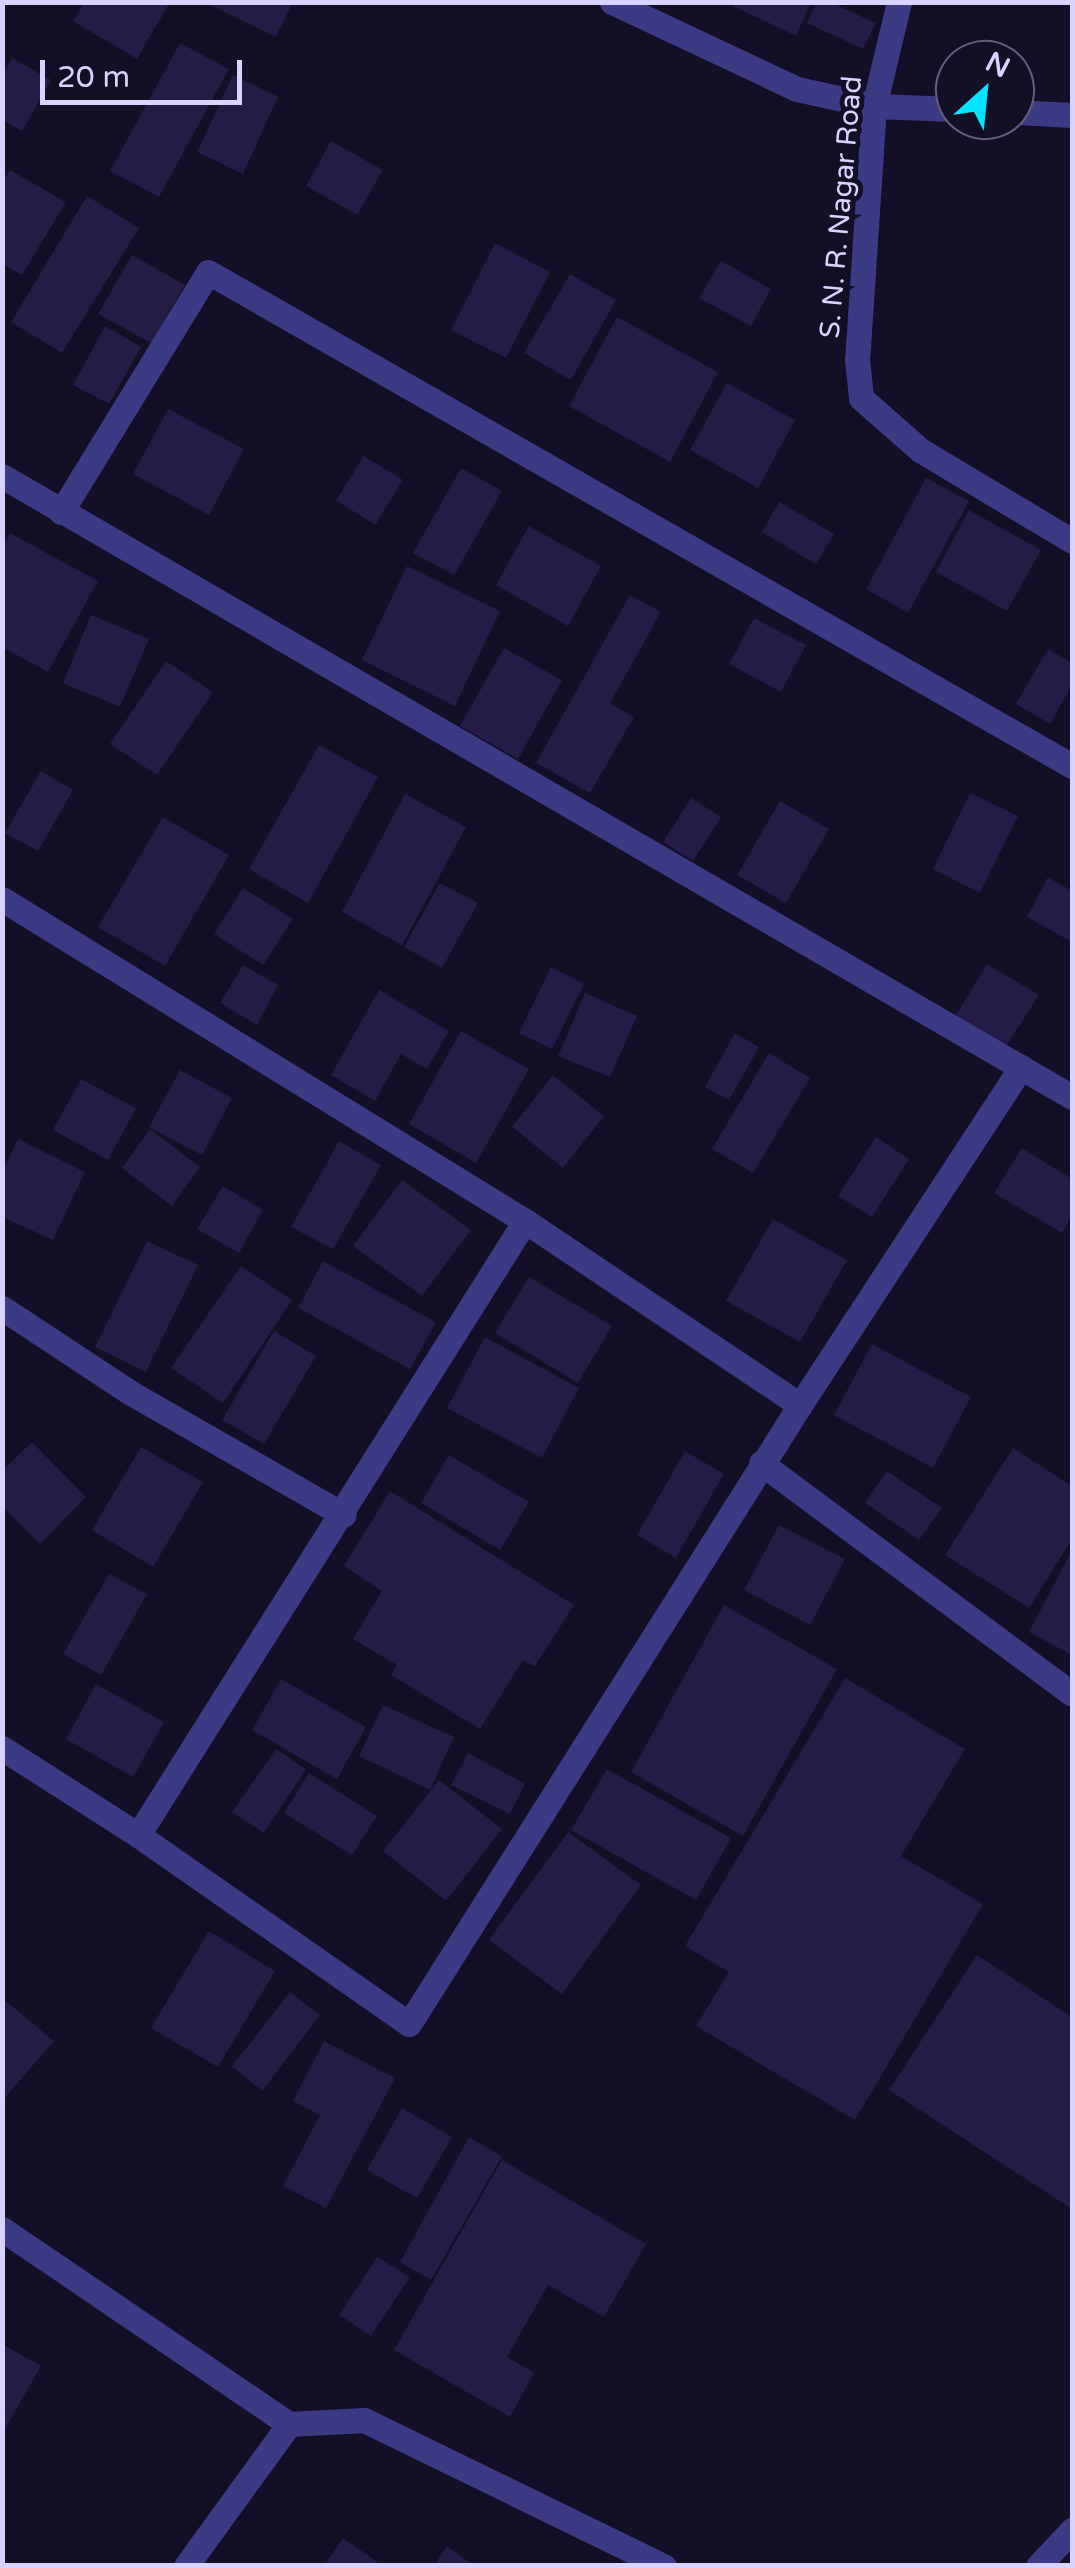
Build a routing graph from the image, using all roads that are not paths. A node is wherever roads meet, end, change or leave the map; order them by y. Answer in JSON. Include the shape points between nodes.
{"nodes":[{"id":1,"x":612,"y":2,"type":"edge"},
{"id":2,"x":899,"y":2,"type":"edge"},
{"id":3,"x":874,"y":106,"type":"junction"},
{"id":4,"x":935,"y":109,"type":"edge"},
{"id":5,"x":1035,"y":113,"type":"edge"},
{"id":6,"x":1072,"y":115,"type":"edge"},
{"id":7,"x":2,"y":476,"type":"edge"},
{"id":8,"x":60,"y":512,"type":"junction"},
{"id":9,"x":1072,"y":541,"type":"edge"},
{"id":10,"x":1072,"y":766,"type":"edge"},
{"id":11,"x":2,"y":900,"type":"edge"},
{"id":12,"x":1021,"y":1066,"type":"junction"},
{"id":13,"x":1072,"y":1098,"type":"edge"},
{"id":14,"x":525,"y":1221,"type":"junction"},
{"id":15,"x":2,"y":1308,"type":"edge"},
{"id":16,"x":800,"y":1405,"type":"junction"},
{"id":17,"x":761,"y":1462,"type":"junction"},
{"id":18,"x":344,"y":1515,"type":"junction"},
{"id":19,"x":1072,"y":1694,"type":"edge"},
{"id":20,"x":2,"y":1748,"type":"edge"},
{"id":21,"x":138,"y":1835,"type":"junction"},
{"id":22,"x":2,"y":2229,"type":"edge"},
{"id":23,"x":290,"y":2424,"type":"junction"},
{"id":24,"x":1072,"y":2530,"type":"edge"},
{"id":25,"x":186,"y":2566,"type":"edge"},
{"id":26,"x":664,"y":2566,"type":"edge"},
{"id":27,"x":1038,"y":2566,"type":"edge"}],
"edges":[{"from":1,"to":3,"type":"street","via":[[797,89]]},
{"from":2,"to":3,"type":"street","name":"S. N. R. Nagar Road"},
{"from":3,"to":4,"type":"street"},
{"from":3,"to":9,"type":"street","name":"S. N. R. Nagar Road","via":[[857,359],[861,398],[920,450]]},
{"from":5,"to":6,"type":"street"},
{"from":7,"to":8,"type":"street"},
{"from":8,"to":10,"type":"street","via":[[208,272]]},
{"from":8,"to":12,"type":"street"},
{"from":11,"to":14,"type":"street"},
{"from":12,"to":13,"type":"street"},
{"from":12,"to":16,"type":"street"},
{"from":14,"to":16,"type":"street"},
{"from":14,"to":18,"type":"street"},
{"from":15,"to":18,"type":"street","via":[[131,1393]]},
{"from":16,"to":17,"type":"street"},
{"from":17,"to":19,"type":"street"},
{"from":17,"to":21,"type":"street","via":[[409,2024]]},
{"from":18,"to":21,"type":"street"},
{"from":20,"to":21,"type":"street"},
{"from":22,"to":23,"type":"street"},
{"from":23,"to":25,"type":"street"},
{"from":23,"to":26,"type":"street","via":[[364,2420]]},
{"from":24,"to":27,"type":"street"}]}
